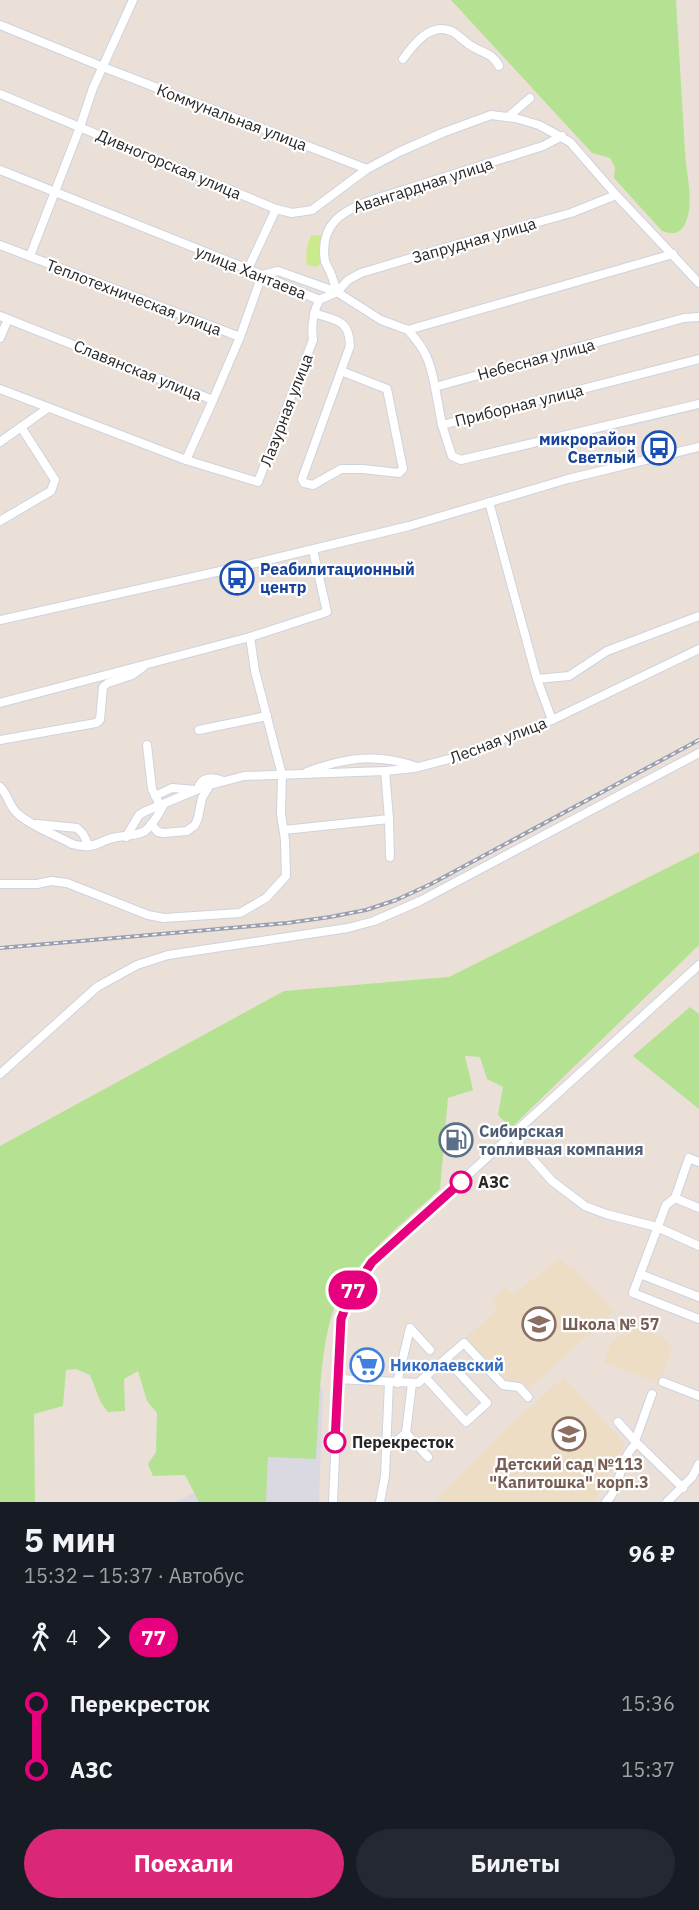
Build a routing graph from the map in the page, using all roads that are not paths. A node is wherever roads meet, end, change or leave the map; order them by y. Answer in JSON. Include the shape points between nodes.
{"nodes":[{"id":1,"x":133,"y":0,"type":"edge"},
{"id":2,"x":0,"y":25,"type":"edge"},
{"id":3,"x":403,"y":59,"type":"dead end"},
{"id":4,"x":499,"y":66,"type":"dead end"},
{"id":5,"x":102,"y":67,"type":"junction"},
{"id":6,"x":0,"y":94,"type":"edge"},
{"id":7,"x":530,"y":98,"type":"dead end"},
{"id":8,"x":508,"y":117,"type":"junction"},
{"id":9,"x":81,"y":127,"type":"junction"},
{"id":10,"x":562,"y":136,"type":"junction"},
{"id":11,"x":367,"y":169,"type":"junction"},
{"id":12,"x":0,"y":170,"type":"edge"},
{"id":13,"x":56,"y":193,"type":"junction"},
{"id":14,"x":616,"y":195,"type":"junction"},
{"id":15,"x":276,"y":209,"type":"junction"},
{"id":16,"x":0,"y":245,"type":"edge"},
{"id":17,"x":673,"y":254,"type":"junction"},
{"id":18,"x":30,"y":256,"type":"junction"},
{"id":19,"x":248,"y":269,"type":"junction"},
{"id":20,"x":262,"y":275,"type":"junction"},
{"id":21,"x":699,"y":283,"type":"edge"},
{"id":22,"x":336,"y":292,"type":"junction"},
{"id":23,"x":319,"y":300,"type":"junction"},
{"id":24,"x":314,"y":313,"type":"junction"},
{"id":25,"x":4,"y":317,"type":"edge"},
{"id":26,"x":699,"y":317,"type":"edge"},
{"id":27,"x":408,"y":330,"type":"junction"},
{"id":28,"x":240,"y":337,"type":"junction"},
{"id":29,"x":0,"y":338,"type":"edge"},
{"id":30,"x":699,"y":359,"type":"edge"},
{"id":31,"x":341,"y":372,"type":"junction"},
{"id":32,"x":435,"y":387,"type":"junction"},
{"id":33,"x":0,"y":389,"type":"edge"},
{"id":34,"x":213,"y":400,"type":"junction"},
{"id":35,"x":699,"y":404,"type":"edge"},
{"id":36,"x":48,"y":408,"type":"junction"},
{"id":37,"x":442,"y":425,"type":"junction"},
{"id":38,"x":21,"y":427,"type":"junction"},
{"id":39,"x":0,"y":442,"type":"edge"},
{"id":40,"x":699,"y":447,"type":"edge"},
{"id":41,"x":186,"y":460,"type":"junction"},
{"id":42,"x":489,"y":502,"type":"junction"},
{"id":43,"x":0,"y":521,"type":"edge"},
{"id":44,"x":313,"y":550,"type":"junction"},
{"id":45,"x":699,"y":616,"type":"edge"},
{"id":46,"x":0,"y":620,"type":"edge"},
{"id":47,"x":250,"y":636,"type":"junction"},
{"id":48,"x":699,"y":649,"type":"edge"},
{"id":49,"x":148,"y":663,"type":"junction"},
{"id":50,"x":537,"y":679,"type":"junction"},
{"id":51,"x":0,"y":704,"type":"edge"},
{"id":52,"x":267,"y":716,"type":"junction"},
{"id":53,"x":552,"y":720,"type":"junction"},
{"id":54,"x":199,"y":730,"type":"dead end"},
{"id":55,"x":0,"y":740,"type":"edge"},
{"id":56,"x":147,"y":744,"type":"dead end"},
{"id":57,"x":699,"y":753,"type":"edge"},
{"id":58,"x":419,"y":767,"type":"junction"},
{"id":59,"x":385,"y":771,"type":"junction"},
{"id":60,"x":282,"y":775,"type":"junction"},
{"id":61,"x":300,"y":775,"type":"junction"},
{"id":62,"x":224,"y":781,"type":"junction"},
{"id":63,"x":210,"y":785,"type":"junction"},
{"id":64,"x":0,"y":787,"type":"edge"},
{"id":65,"x":197,"y":790,"type":"junction"},
{"id":66,"x":155,"y":796,"type":"junction"},
{"id":67,"x":162,"y":804,"type":"junction"},
{"id":68,"x":389,"y":819,"type":"junction"},
{"id":69,"x":36,"y":824,"type":"junction"},
{"id":70,"x":151,"y":824,"type":"junction"},
{"id":71,"x":284,"y":830,"type":"junction"},
{"id":72,"x":126,"y":837,"type":"junction"},
{"id":73,"x":89,"y":846,"type":"junction"},
{"id":74,"x":390,"y":857,"type":"dead end"},
{"id":75,"x":0,"y":884,"type":"edge"},
{"id":76,"x":699,"y":965,"type":"edge"},
{"id":77,"x":0,"y":1074,"type":"edge"},
{"id":78,"x":512,"y":1136,"type":"junction"},
{"id":79,"x":699,"y":1162,"type":"edge"},
{"id":80,"x":675,"y":1198,"type":"junction"},
{"id":81,"x":699,"y":1208,"type":"edge"},
{"id":82,"x":657,"y":1227,"type":"junction"},
{"id":83,"x":699,"y":1246,"type":"edge"},
{"id":84,"x":640,"y":1274,"type":"junction"},
{"id":85,"x":699,"y":1297,"type":"edge"},
{"id":86,"x":699,"y":1319,"type":"edge"},
{"id":87,"x":430,"y":1350,"type":"dead end"},
{"id":88,"x":446,"y":1359,"type":"junction"},
{"id":89,"x":425,"y":1377,"type":"junction"},
{"id":90,"x":337,"y":1379,"type":"junction"},
{"id":91,"x":393,"y":1382,"type":"junction"},
{"id":92,"x":663,"y":1382,"type":"dead end"},
{"id":93,"x":412,"y":1383,"type":"junction"},
{"id":94,"x":652,"y":1394,"type":"dead end"},
{"id":95,"x":699,"y":1396,"type":"edge"},
{"id":96,"x":528,"y":1397,"type":"dead end"},
{"id":97,"x":618,"y":1422,"type":"dead end"},
{"id":98,"x":406,"y":1433,"type":"junction"},
{"id":99,"x":636,"y":1442,"type":"junction"},
{"id":100,"x":387,"y":1449,"type":"junction"},
{"id":101,"x":428,"y":1457,"type":"dead end"},
{"id":102,"x":699,"y":1464,"type":"edge"},
{"id":103,"x":682,"y":1488,"type":"junction"},
{"id":104,"x":333,"y":1502,"type":"edge"},
{"id":105,"x":380,"y":1502,"type":"edge"},
{"id":106,"x":606,"y":1502,"type":"edge"},
{"id":107,"x":667,"y":1502,"type":"edge"}],
"edges":[{"from":1,"to":5,"type":"street"},
{"from":2,"to":5,"type":"street","name":"Коммунальная улица"},
{"from":3,"to":4,"type":"street","via":[[418,39],[447,29],[491,55]]},
{"from":5,"to":9,"type":"street"},
{"from":5,"to":11,"type":"street","name":"Коммунальная улица"},
{"from":6,"to":9,"type":"street","name":"Дивногорская улица"},
{"from":7,"to":8,"type":"street"},
{"from":8,"to":10,"type":"street"},
{"from":8,"to":11,"type":"street","via":[[490,115],[476,120]]},
{"from":9,"to":13,"type":"street"},
{"from":9,"to":15,"type":"street","name":"Дивногорская улица"},
{"from":10,"to":14,"type":"street"},
{"from":10,"to":22,"type":"street","name":"Авангардная улица","via":[[543,146],[348,209],[326,233],[325,262]]},
{"from":11,"to":15,"type":"street","via":[[312,210],[292,213]]},
{"from":12,"to":13,"type":"street","name":"улица Хантаева"},
{"from":13,"to":18,"type":"street"},
{"from":13,"to":19,"type":"street","name":"улица Хантаева"},
{"from":14,"to":17,"type":"street"},
{"from":14,"to":22,"type":"street","name":"Запрудная улица","via":[[572,213],[361,273]]},
{"from":15,"to":19,"type":"street"},
{"from":16,"to":18,"type":"street","name":"Теплотехническая улица"},
{"from":17,"to":21,"type":"street"},
{"from":17,"to":27,"type":"street"},
{"from":18,"to":28,"type":"street","name":"Теплотехническая улица"},
{"from":19,"to":20,"type":"street","name":"улица Хантаева"},
{"from":20,"to":22,"type":"street","via":[[278,271]]},
{"from":20,"to":23,"type":"street","name":"улица Хантаева"},
{"from":20,"to":28,"type":"street","name":"Теплотехническая улица"},
{"from":22,"to":23,"type":"street","name":"улица Хантаева"},
{"from":22,"to":27,"type":"street","via":[[381,320]]},
{"from":23,"to":24,"type":"street","name":"Лазурная улица"},
{"from":24,"to":31,"type":"street","via":[[347,326],[350,346]]},
{"from":24,"to":41,"type":"street","name":"Лазурная улица","via":[[313,340],[258,482]]},
{"from":25,"to":29,"type":"street"},
{"from":25,"to":34,"type":"street","name":"Славянская улица"},
{"from":26,"to":32,"type":"street","name":"Небесная улица"},
{"from":27,"to":32,"type":"street","via":[[430,362]]},
{"from":28,"to":34,"type":"street","name":"Славянская улица"},
{"from":30,"to":37,"type":"street","name":"Приборная улица"},
{"from":31,"to":31,"type":"street","via":[[302,479],[304,483],[313,485],[341,470],[399,473],[403,469],[387,389]]},
{"from":32,"to":37,"type":"street"},
{"from":33,"to":36,"type":"street","name":"Лазурная улица"},
{"from":34,"to":41,"type":"street"},
{"from":35,"to":37,"type":"street","name":"Приборная улица","via":[[462,460],[452,456]]},
{"from":36,"to":38,"type":"street"},
{"from":36,"to":41,"type":"street","name":"Лазурная улица"},
{"from":38,"to":39,"type":"street"},
{"from":38,"to":43,"type":"street","via":[[55,480],[54,486]]},
{"from":40,"to":42,"type":"street"},
{"from":42,"to":44,"type":"street"},
{"from":42,"to":50,"type":"street"},
{"from":44,"to":46,"type":"street"},
{"from":44,"to":47,"type":"street","via":[[327,612]]},
{"from":45,"to":50,"type":"street","via":[[608,651],[569,676]]},
{"from":47,"to":49,"type":"street"},
{"from":47,"to":52,"type":"street"},
{"from":48,"to":53,"type":"street","name":"Лесная улица"},
{"from":49,"to":51,"type":"street"},
{"from":49,"to":55,"type":"street","via":[[132,675],[103,687],[100,720],[96,723]]},
{"from":50,"to":53,"type":"street"},
{"from":52,"to":54,"type":"street"},
{"from":52,"to":60,"type":"street"},
{"from":53,"to":58,"type":"street","name":"Лесная улица","via":[[460,756]]},
{"from":56,"to":66,"type":"street"},
{"from":57,"to":77,"type":"street","via":[[375,921],[300,937],[168,955],[137,965],[97,987]]},
{"from":58,"to":59,"type":"street","name":"Лесная улица"},
{"from":58,"to":61,"type":"street","via":[[396,759],[368,758],[322,766]]},
{"from":59,"to":61,"type":"street","name":"Лесная улица"},
{"from":59,"to":68,"type":"street"},
{"from":60,"to":61,"type":"street","name":"Лесная улица"},
{"from":60,"to":62,"type":"street","name":"Лесная улица"},
{"from":60,"to":71,"type":"street"},
{"from":62,"to":63,"type":"street","name":"Лесная улица"},
{"from":62,"to":65,"type":"street","via":[[203,779]]},
{"from":63,"to":65,"type":"street","name":"Лесная улица"},
{"from":63,"to":70,"type":"street","via":[[195,825],[187,831],[158,832]]},
{"from":64,"to":69,"type":"street","via":[[8,795],[10,806]]},
{"from":65,"to":66,"type":"street","via":[[172,788]]},
{"from":65,"to":67,"type":"street","name":"Лесная улица"},
{"from":66,"to":67,"type":"street"},
{"from":67,"to":70,"type":"street"},
{"from":67,"to":72,"type":"street","name":"Лесная улица","via":[[139,815]]},
{"from":68,"to":71,"type":"street"},
{"from":68,"to":74,"type":"street"},
{"from":69,"to":73,"type":"street","via":[[72,844]]},
{"from":69,"to":73,"type":"street","via":[[77,828]]},
{"from":70,"to":72,"type":"street","via":[[139,834]]},
{"from":71,"to":75,"type":"street","via":[[286,876],[266,898],[240,914],[164,918],[67,883]]},
{"from":72,"to":73,"type":"street"},
{"from":76,"to":78,"type":"street"},
{"from":78,"to":82,"type":"street","via":[[552,1181],[585,1206]]},
{"from":78,"to":90,"type":"street","via":[[372,1262],[351,1293],[341,1319]]},
{"from":79,"to":80,"type":"street","via":[[689,1158]]},
{"from":80,"to":81,"type":"street"},
{"from":80,"to":82,"type":"street","via":[[666,1206]]},
{"from":82,"to":83,"type":"street"},
{"from":82,"to":84,"type":"street"},
{"from":84,"to":85,"type":"street"},
{"from":84,"to":86,"type":"street","via":[[633,1293]]},
{"from":87,"to":91,"type":"street","via":[[411,1328]]},
{"from":88,"to":89,"type":"street"},
{"from":88,"to":89,"type":"street","via":[[487,1403],[466,1422]]},
{"from":88,"to":96,"type":"street","via":[[464,1342],[503,1385],[519,1387]]},
{"from":89,"to":93,"type":"street"},
{"from":90,"to":91,"type":"street"},
{"from":90,"to":104,"type":"street"},
{"from":91,"to":93,"type":"street"},
{"from":91,"to":100,"type":"street"},
{"from":92,"to":95,"type":"street"},
{"from":93,"to":98,"type":"street"},
{"from":94,"to":99,"type":"street"},
{"from":97,"to":99,"type":"street"},
{"from":98,"to":100,"type":"street"},
{"from":98,"to":101,"type":"street"},
{"from":99,"to":103,"type":"street"},
{"from":99,"to":106,"type":"street","via":[[624,1459]]},
{"from":100,"to":105,"type":"street"},
{"from":102,"to":103,"type":"street"},
{"from":103,"to":107,"type":"street"}]}
